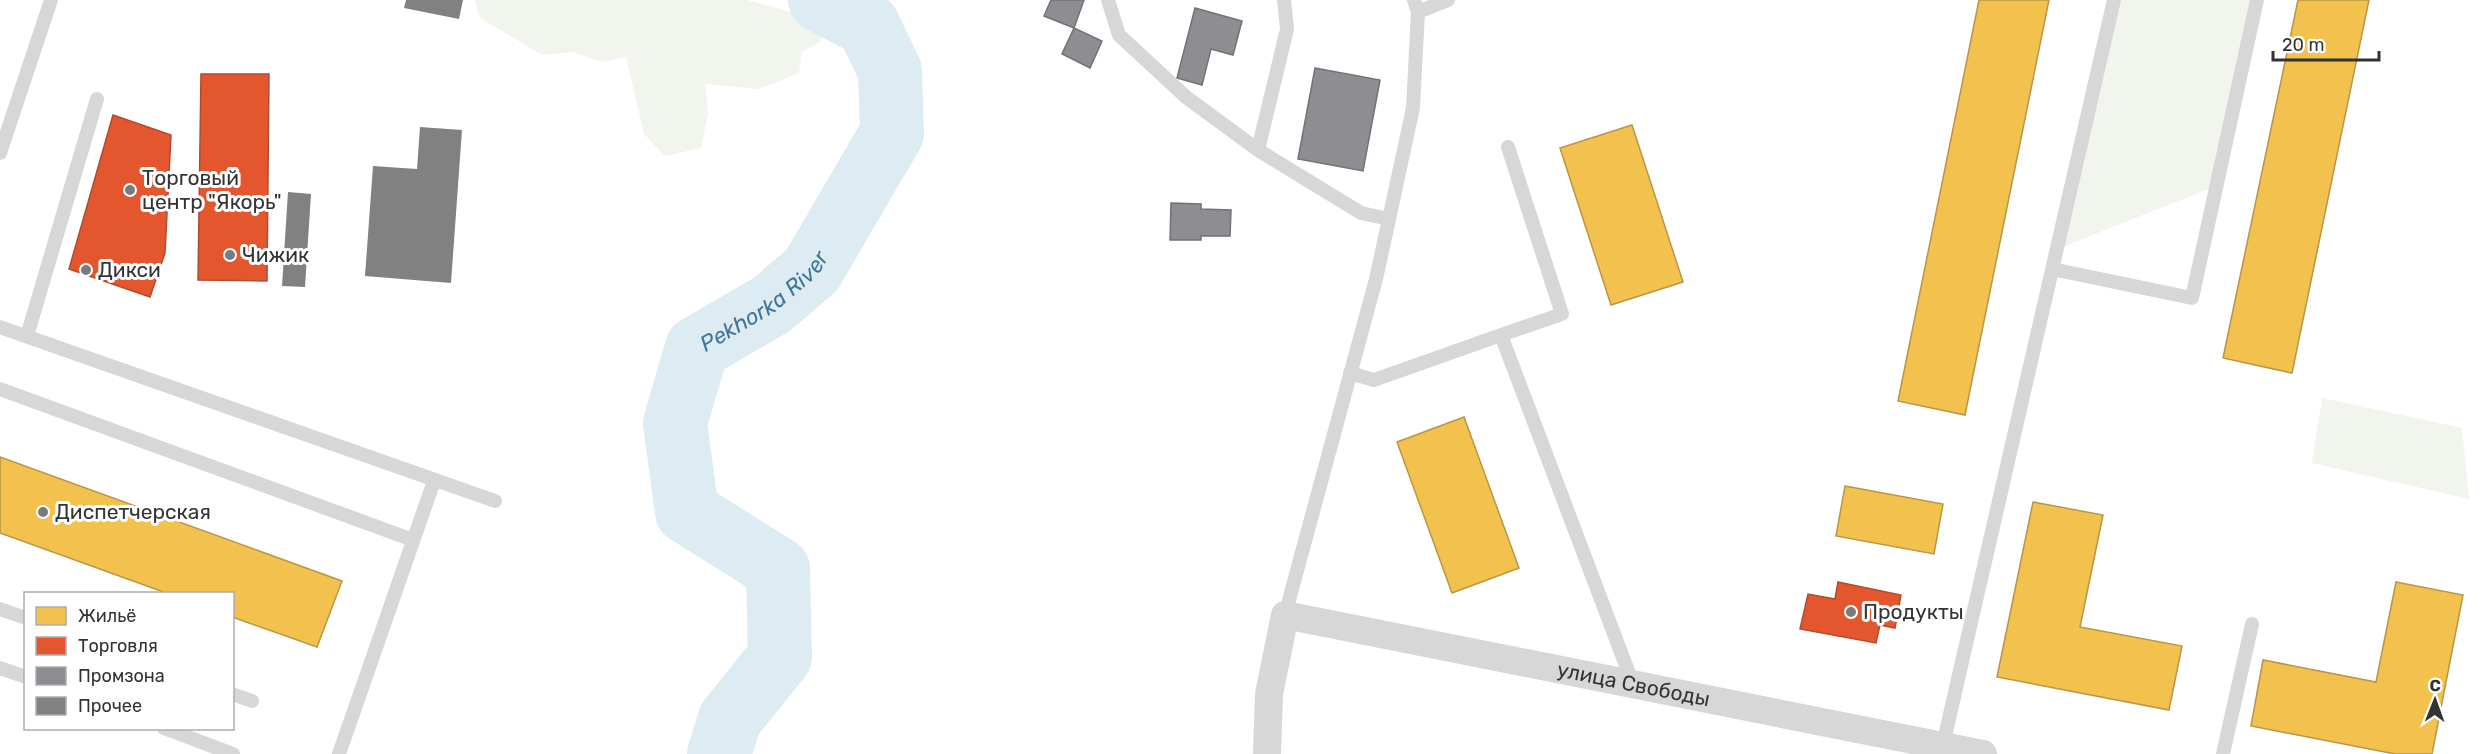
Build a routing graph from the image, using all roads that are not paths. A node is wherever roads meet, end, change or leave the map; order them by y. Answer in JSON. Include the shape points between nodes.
{"nodes":[{"id":1,"x":51,"y":0,"type":"edge"},
{"id":2,"x":1108,"y":0,"type":"edge"},
{"id":3,"x":1284,"y":0,"type":"edge"},
{"id":4,"x":1448,"y":0,"type":"edge"},
{"id":5,"x":2114,"y":0,"type":"edge"},
{"id":6,"x":2257,"y":0,"type":"edge"},
{"id":7,"x":1416,"y":6,"type":"edge"},
{"id":8,"x":97,"y":99,"type":"dead end"},
{"id":9,"x":1508,"y":147,"type":"dead end"},
{"id":10,"x":1258,"y":150,"type":"junction"},
{"id":11,"x":0,"y":153,"type":"edge"},
{"id":12,"x":1389,"y":219,"type":"junction"},
{"id":13,"x":2052,"y":269,"type":"junction"},
{"id":14,"x":0,"y":327,"type":"edge"},
{"id":15,"x":1502,"y":335,"type":"junction"},
{"id":16,"x":27,"y":336,"type":"junction"},
{"id":17,"x":1350,"y":374,"type":"junction"},
{"id":18,"x":0,"y":389,"type":"edge"},
{"id":19,"x":434,"y":481,"type":"junction"},
{"id":20,"x":495,"y":501,"type":"dead end"},
{"id":21,"x":413,"y":540,"type":"junction"},
{"id":22,"x":0,"y":609,"type":"edge"},
{"id":23,"x":1285,"y":615,"type":"junction"},
{"id":24,"x":24,"y":617,"type":"edge"},
{"id":25,"x":2252,"y":624,"type":"dead end"},
{"id":26,"x":0,"y":668,"type":"edge"},
{"id":27,"x":24,"y":676,"type":"edge"},
{"id":28,"x":1633,"y":684,"type":"junction"},
{"id":29,"x":234,"y":695,"type":"edge"},
{"id":30,"x":252,"y":701,"type":"dead end"},
{"id":31,"x":167,"y":730,"type":"edge"},
{"id":32,"x":1942,"y":750,"type":"edge"},
{"id":33,"x":233,"y":754,"type":"edge"},
{"id":34,"x":339,"y":754,"type":"edge"},
{"id":35,"x":1267,"y":754,"type":"edge"},
{"id":36,"x":1983,"y":754,"type":"edge"},
{"id":37,"x":2223,"y":754,"type":"edge"}],
"edges":[{"from":1,"to":11,"type":"lane"},
{"from":2,"to":10,"type":"lane","via":[[1119,34],[1186,97]]},
{"from":3,"to":10,"type":"lane","via":[[1287,28]]},
{"from":4,"to":7,"type":"lane"},
{"from":5,"to":13,"type":"lane"},
{"from":6,"to":13,"type":"lane","via":[[2192,298]]},
{"from":7,"to":12,"type":"lane","via":[[1413,108]]},
{"from":8,"to":16,"type":"lane"},
{"from":9,"to":15,"type":"lane","via":[[1562,314]]},
{"from":10,"to":12,"type":"lane","via":[[1361,213]]},
{"from":12,"to":17,"type":"lane"},
{"from":13,"to":32,"type":"lane"},
{"from":14,"to":16,"type":"lane"},
{"from":15,"to":17,"type":"lane","via":[[1374,380]]},
{"from":15,"to":28,"type":"lane"},
{"from":16,"to":19,"type":"lane"},
{"from":17,"to":23,"type":"lane"},
{"from":18,"to":21,"type":"lane"},
{"from":19,"to":20,"type":"lane"},
{"from":19,"to":21,"type":"lane"},
{"from":21,"to":34,"type":"lane"},
{"from":22,"to":24,"type":"lane"},
{"from":23,"to":28,"type":"street","name":"улица Свободы"},
{"from":23,"to":35,"type":"street","via":[[1269,694]]},
{"from":25,"to":37,"type":"lane"},
{"from":26,"to":27,"type":"lane"},
{"from":28,"to":32,"type":"street","name":"улица Свободы"},
{"from":29,"to":30,"type":"lane"},
{"from":31,"to":33,"type":"lane"},
{"from":32,"to":36,"type":"street","name":"улица Свободы"}]}
